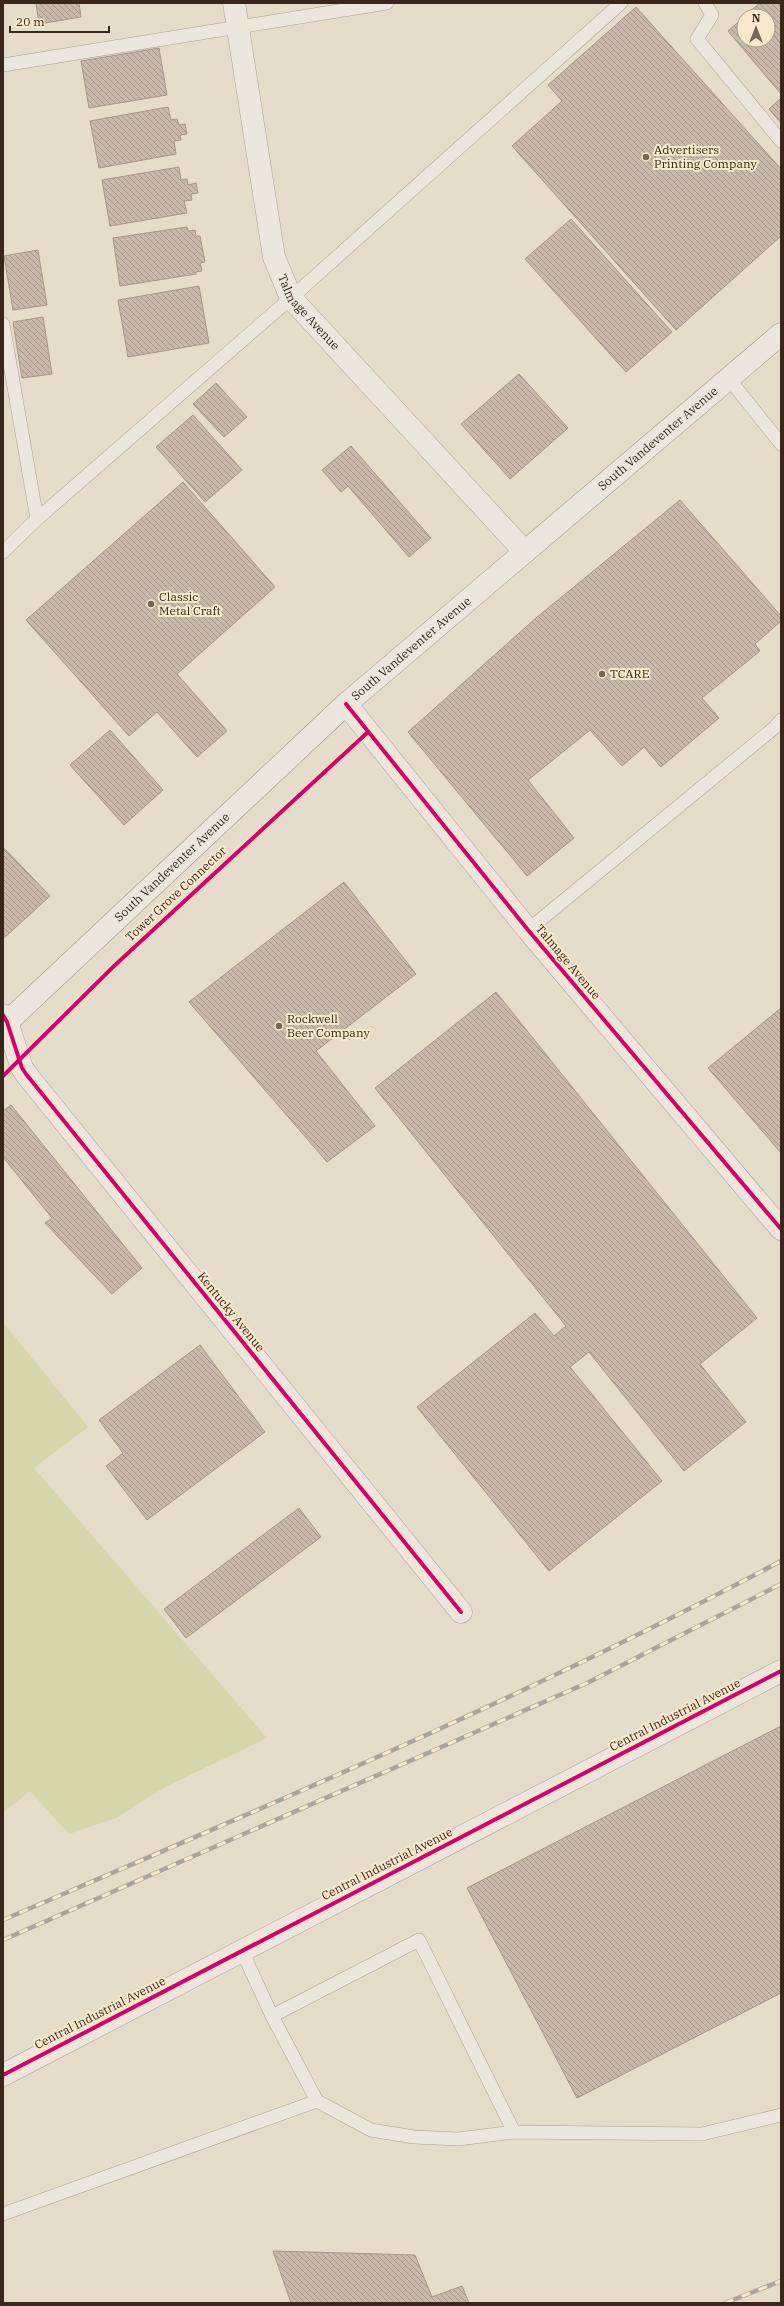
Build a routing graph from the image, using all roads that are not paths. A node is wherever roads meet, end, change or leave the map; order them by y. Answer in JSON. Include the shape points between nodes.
{"nodes":[{"id":1,"x":234,"y":3,"type":"edge"},
{"id":2,"x":387,"y":3,"type":"edge"},
{"id":3,"x":622,"y":3,"type":"edge"},
{"id":4,"x":705,"y":3,"type":"edge"},
{"id":5,"x":238,"y":28,"type":"junction"},
{"id":6,"x":3,"y":65,"type":"edge"},
{"id":7,"x":781,"y":141,"type":"edge"},
{"id":8,"x":291,"y":298,"type":"junction"},
{"id":9,"x":3,"y":324,"type":"edge"},
{"id":10,"x":781,"y":334,"type":"edge"},
{"id":11,"x":729,"y":379,"type":"junction"},
{"id":12,"x":781,"y":444,"type":"edge"},
{"id":13,"x":37,"y":519,"type":"junction"},
{"id":14,"x":3,"y":552,"type":"edge"},
{"id":15,"x":525,"y":552,"type":"junction"},
{"id":16,"x":346,"y":704,"type":"junction"},
{"id":17,"x":781,"y":720,"type":"edge"},
{"id":18,"x":528,"y":930,"type":"junction"},
{"id":19,"x":4,"y":1021,"type":"edge"},
{"id":20,"x":781,"y":1229,"type":"edge"},
{"id":21,"x":461,"y":1612,"type":"dead end"},
{"id":22,"x":781,"y":1671,"type":"edge"},
{"id":23,"x":242,"y":1951,"type":"junction"},
{"id":24,"x":272,"y":2016,"type":"junction"},
{"id":25,"x":3,"y":2075,"type":"edge"},
{"id":26,"x":317,"y":2101,"type":"junction"},
{"id":27,"x":781,"y":2115,"type":"edge"},
{"id":28,"x":514,"y":2132,"type":"junction"},
{"id":29,"x":3,"y":2214,"type":"edge"}],
"edges":[{"from":1,"to":5,"type":"street","name":"Talmage Avenue"},
{"from":2,"to":5,"type":"lane"},
{"from":3,"to":8,"type":"lane"},
{"from":4,"to":7,"type":"lane","via":[[712,14],[697,39]]},
{"from":5,"to":6,"type":"lane"},
{"from":5,"to":8,"type":"street","name":"Talmage Avenue","via":[[274,257]]},
{"from":8,"to":13,"type":"lane"},
{"from":8,"to":15,"type":"street","name":"Talmage Avenue"},
{"from":9,"to":13,"type":"lane"},
{"from":10,"to":11,"type":"street","name":"South Vandeventer Avenue"},
{"from":11,"to":12,"type":"lane"},
{"from":11,"to":15,"type":"street","name":"South Vandeventer Avenue"},
{"from":13,"to":14,"type":"lane"},
{"from":15,"to":16,"type":"street","name":"South Vandeventer Avenue"},
{"from":16,"to":18,"type":"street","name":"Talmage Avenue"},
{"from":16,"to":19,"type":"street","name":"South Vandeventer Avenue"},
{"from":17,"to":18,"type":"lane"},
{"from":18,"to":20,"type":"street","name":"Talmage Avenue"},
{"from":19,"to":21,"type":"street","name":"Kentucky Avenue","via":[[26,1074]]},
{"from":22,"to":23,"type":"street","name":"Central Industrial Avenue"},
{"from":23,"to":24,"type":"lane"},
{"from":23,"to":25,"type":"street","name":"Central Industrial Avenue"},
{"from":24,"to":26,"type":"lane"},
{"from":24,"to":28,"type":"lane","via":[[419,1940]]},
{"from":26,"to":28,"type":"lane","via":[[371,2130],[414,2137],[458,2139]]},
{"from":26,"to":29,"type":"lane"},
{"from":27,"to":28,"type":"lane","via":[[702,2134]]}]}
